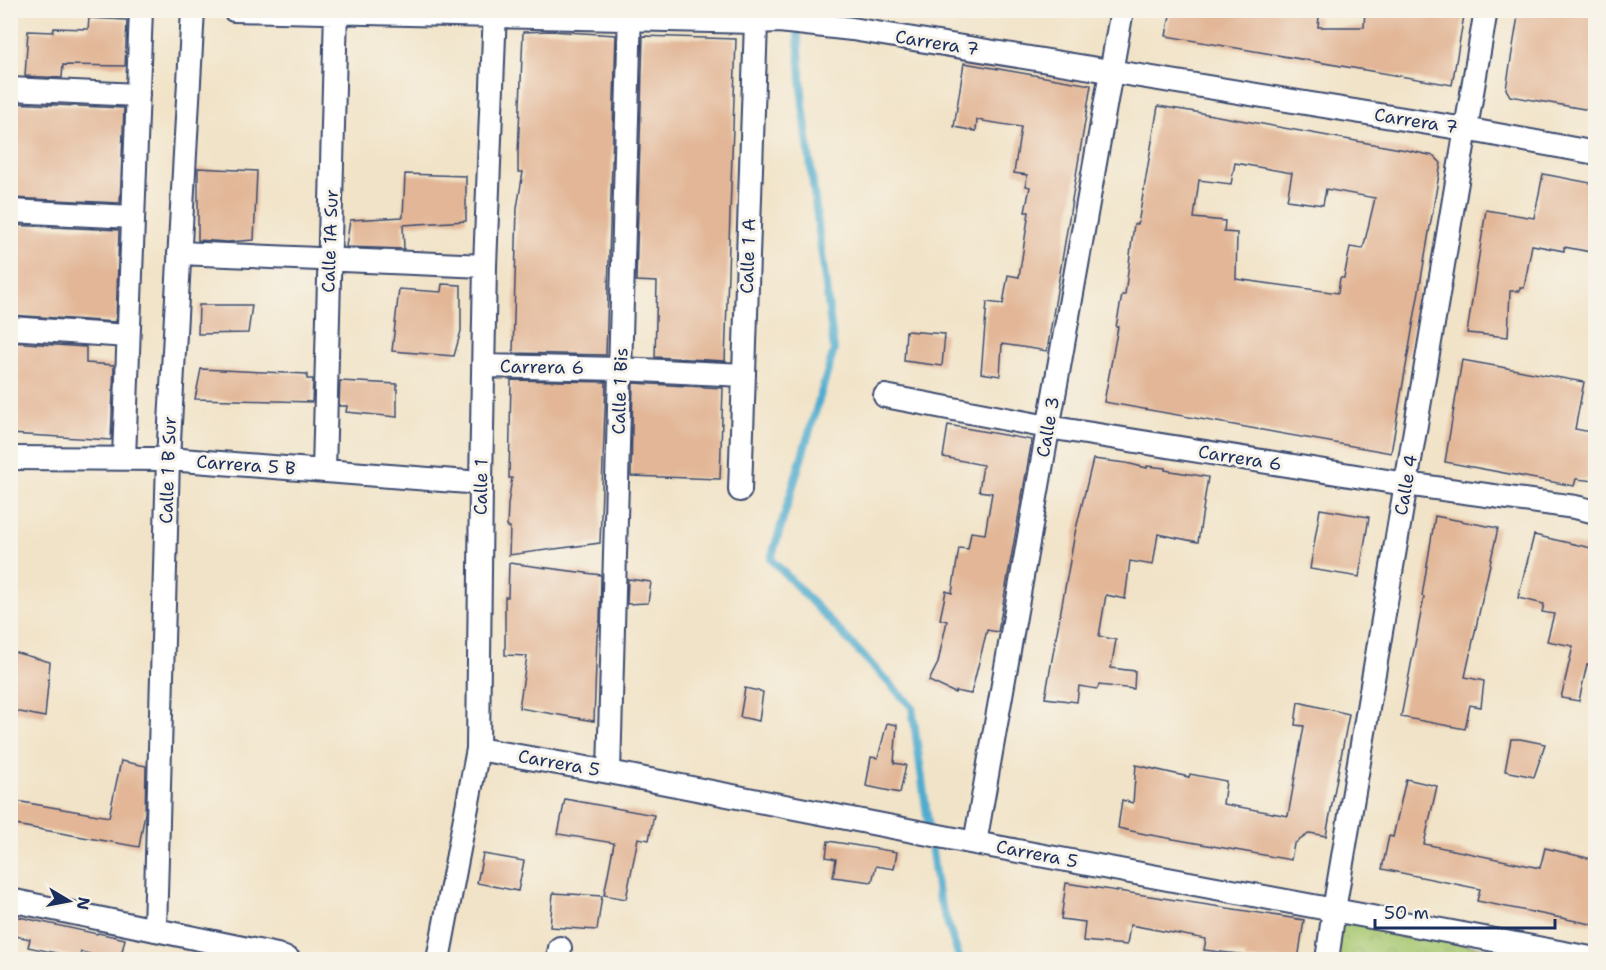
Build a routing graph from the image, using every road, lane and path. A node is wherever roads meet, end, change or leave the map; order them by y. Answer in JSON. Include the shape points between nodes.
{"nodes":[{"id":1,"x":141,"y":10,"type":"edge"},
{"id":2,"x":193,"y":10,"type":"edge"},
{"id":3,"x":234,"y":10,"type":"edge"},
{"id":4,"x":1122,"y":10,"type":"edge"},
{"id":5,"x":1486,"y":10,"type":"edge"},
{"id":6,"x":336,"y":12,"type":"edge"},
{"id":7,"x":495,"y":13,"type":"edge"},
{"id":8,"x":630,"y":15,"type":"edge"},
{"id":9,"x":756,"y":22,"type":"junction"},
{"id":10,"x":1111,"y":72,"type":"junction"},
{"id":11,"x":10,"y":89,"type":"edge"},
{"id":12,"x":138,"y":95,"type":"junction"},
{"id":13,"x":1465,"y":129,"type":"junction"},
{"id":14,"x":1596,"y":153,"type":"edge"},
{"id":15,"x":10,"y":212,"type":"edge"},
{"id":16,"x":133,"y":217,"type":"junction"},
{"id":17,"x":178,"y":253,"type":"junction"},
{"id":18,"x":330,"y":260,"type":"junction"},
{"id":19,"x":485,"y":266,"type":"junction"},
{"id":20,"x":10,"y":328,"type":"edge"},
{"id":21,"x":128,"y":336,"type":"junction"},
{"id":22,"x":484,"y":366,"type":"junction"},
{"id":23,"x":620,"y":369,"type":"junction"},
{"id":24,"x":744,"y":375,"type":"junction"},
{"id":25,"x":885,"y":396,"type":"dead end"},
{"id":26,"x":1048,"y":428,"type":"junction"},
{"id":27,"x":10,"y":458,"type":"edge"},
{"id":28,"x":124,"y":458,"type":"junction"},
{"id":29,"x":168,"y":459,"type":"junction"},
{"id":30,"x":324,"y":471,"type":"junction"},
{"id":31,"x":481,"y":483,"type":"junction"},
{"id":32,"x":1406,"y":484,"type":"junction"},
{"id":33,"x":740,"y":490,"type":"dead end"},
{"id":34,"x":1596,"y":512,"type":"edge"},
{"id":35,"x":478,"y":749,"type":"junction"},
{"id":36,"x":609,"y":772,"type":"junction"},
{"id":37,"x":975,"y":843,"type":"junction"},
{"id":38,"x":10,"y":900,"type":"edge"},
{"id":39,"x":1334,"y":910,"type":"junction"},
{"id":40,"x":155,"y":930,"type":"junction"},
{"id":41,"x":1596,"y":959,"type":"edge"},
{"id":42,"x":289,"y":960,"type":"edge"},
{"id":43,"x":438,"y":960,"type":"edge"},
{"id":44,"x":1327,"y":960,"type":"edge"}],
"edges":[{"from":1,"to":12,"type":"street"},
{"from":2,"to":17,"type":"street","name":"Calle 1 B Sur"},
{"from":3,"to":6,"type":"street","name":"Carrera 7"},
{"from":4,"to":10,"type":"street","name":"Calle 3"},
{"from":5,"to":13,"type":"street","name":"Calle 4"},
{"from":6,"to":7,"type":"street","name":"Carrera 7"},
{"from":6,"to":18,"type":"street","name":"Calle 1A Sur"},
{"from":7,"to":8,"type":"street","name":"Carrera 7"},
{"from":7,"to":19,"type":"street","name":"Calle 1"},
{"from":8,"to":9,"type":"street","name":"Carrera 7"},
{"from":8,"to":23,"type":"street","name":"Calle 1 Bis"},
{"from":9,"to":10,"type":"street","name":"Carrera 7","via":[[852,29]]},
{"from":9,"to":24,"type":"street","name":"Calle 1 A"},
{"from":10,"to":13,"type":"street","name":"Carrera 7"},
{"from":10,"to":26,"type":"street","name":"Calle 3"},
{"from":11,"to":12,"type":"street"},
{"from":12,"to":16,"type":"street"},
{"from":13,"to":14,"type":"street","name":"Carrera 7"},
{"from":13,"to":32,"type":"street","name":"Calle 4"},
{"from":15,"to":16,"type":"street"},
{"from":16,"to":21,"type":"street"},
{"from":17,"to":18,"type":"street"},
{"from":17,"to":29,"type":"street","name":"Calle 1 B Sur"},
{"from":18,"to":19,"type":"street"},
{"from":18,"to":30,"type":"street","name":"Calle 1A Sur"},
{"from":19,"to":22,"type":"street","name":"Calle 1"},
{"from":20,"to":21,"type":"street"},
{"from":21,"to":28,"type":"street"},
{"from":22,"to":23,"type":"street","name":"Carrera 6"},
{"from":22,"to":31,"type":"street","name":"Calle 1"},
{"from":23,"to":24,"type":"street","name":"Carrera 6"},
{"from":23,"to":36,"type":"street","name":"Calle 1 Bis"},
{"from":24,"to":33,"type":"street","name":"Calle 1 A"},
{"from":25,"to":26,"type":"street","name":"Carrera 6"},
{"from":26,"to":32,"type":"street","name":"Carrera 6"},
{"from":26,"to":37,"type":"street","name":"Calle 3"},
{"from":27,"to":28,"type":"street","name":"Carrera 5 B"},
{"from":28,"to":29,"type":"street","name":"Carrera 5 B"},
{"from":29,"to":30,"type":"street","name":"Carrera 5 B"},
{"from":29,"to":40,"type":"street","name":"Calle 1 B Sur"},
{"from":30,"to":31,"type":"street","name":"Carrera 5 B"},
{"from":31,"to":35,"type":"street","name":"Calle 1"},
{"from":32,"to":34,"type":"street","name":"Carrera 6"},
{"from":32,"to":39,"type":"street","name":"Calle 4"},
{"from":35,"to":36,"type":"street","name":"Carrera 5"},
{"from":35,"to":43,"type":"street","name":"Calle 1"},
{"from":36,"to":37,"type":"street","name":"Carrera 5"},
{"from":37,"to":39,"type":"street","name":"Carrera 5"},
{"from":38,"to":40,"type":"street"},
{"from":39,"to":41,"type":"street","name":"Carrera 5"},
{"from":39,"to":44,"type":"street","name":"Calle 4"},
{"from":40,"to":42,"type":"street"}]}
